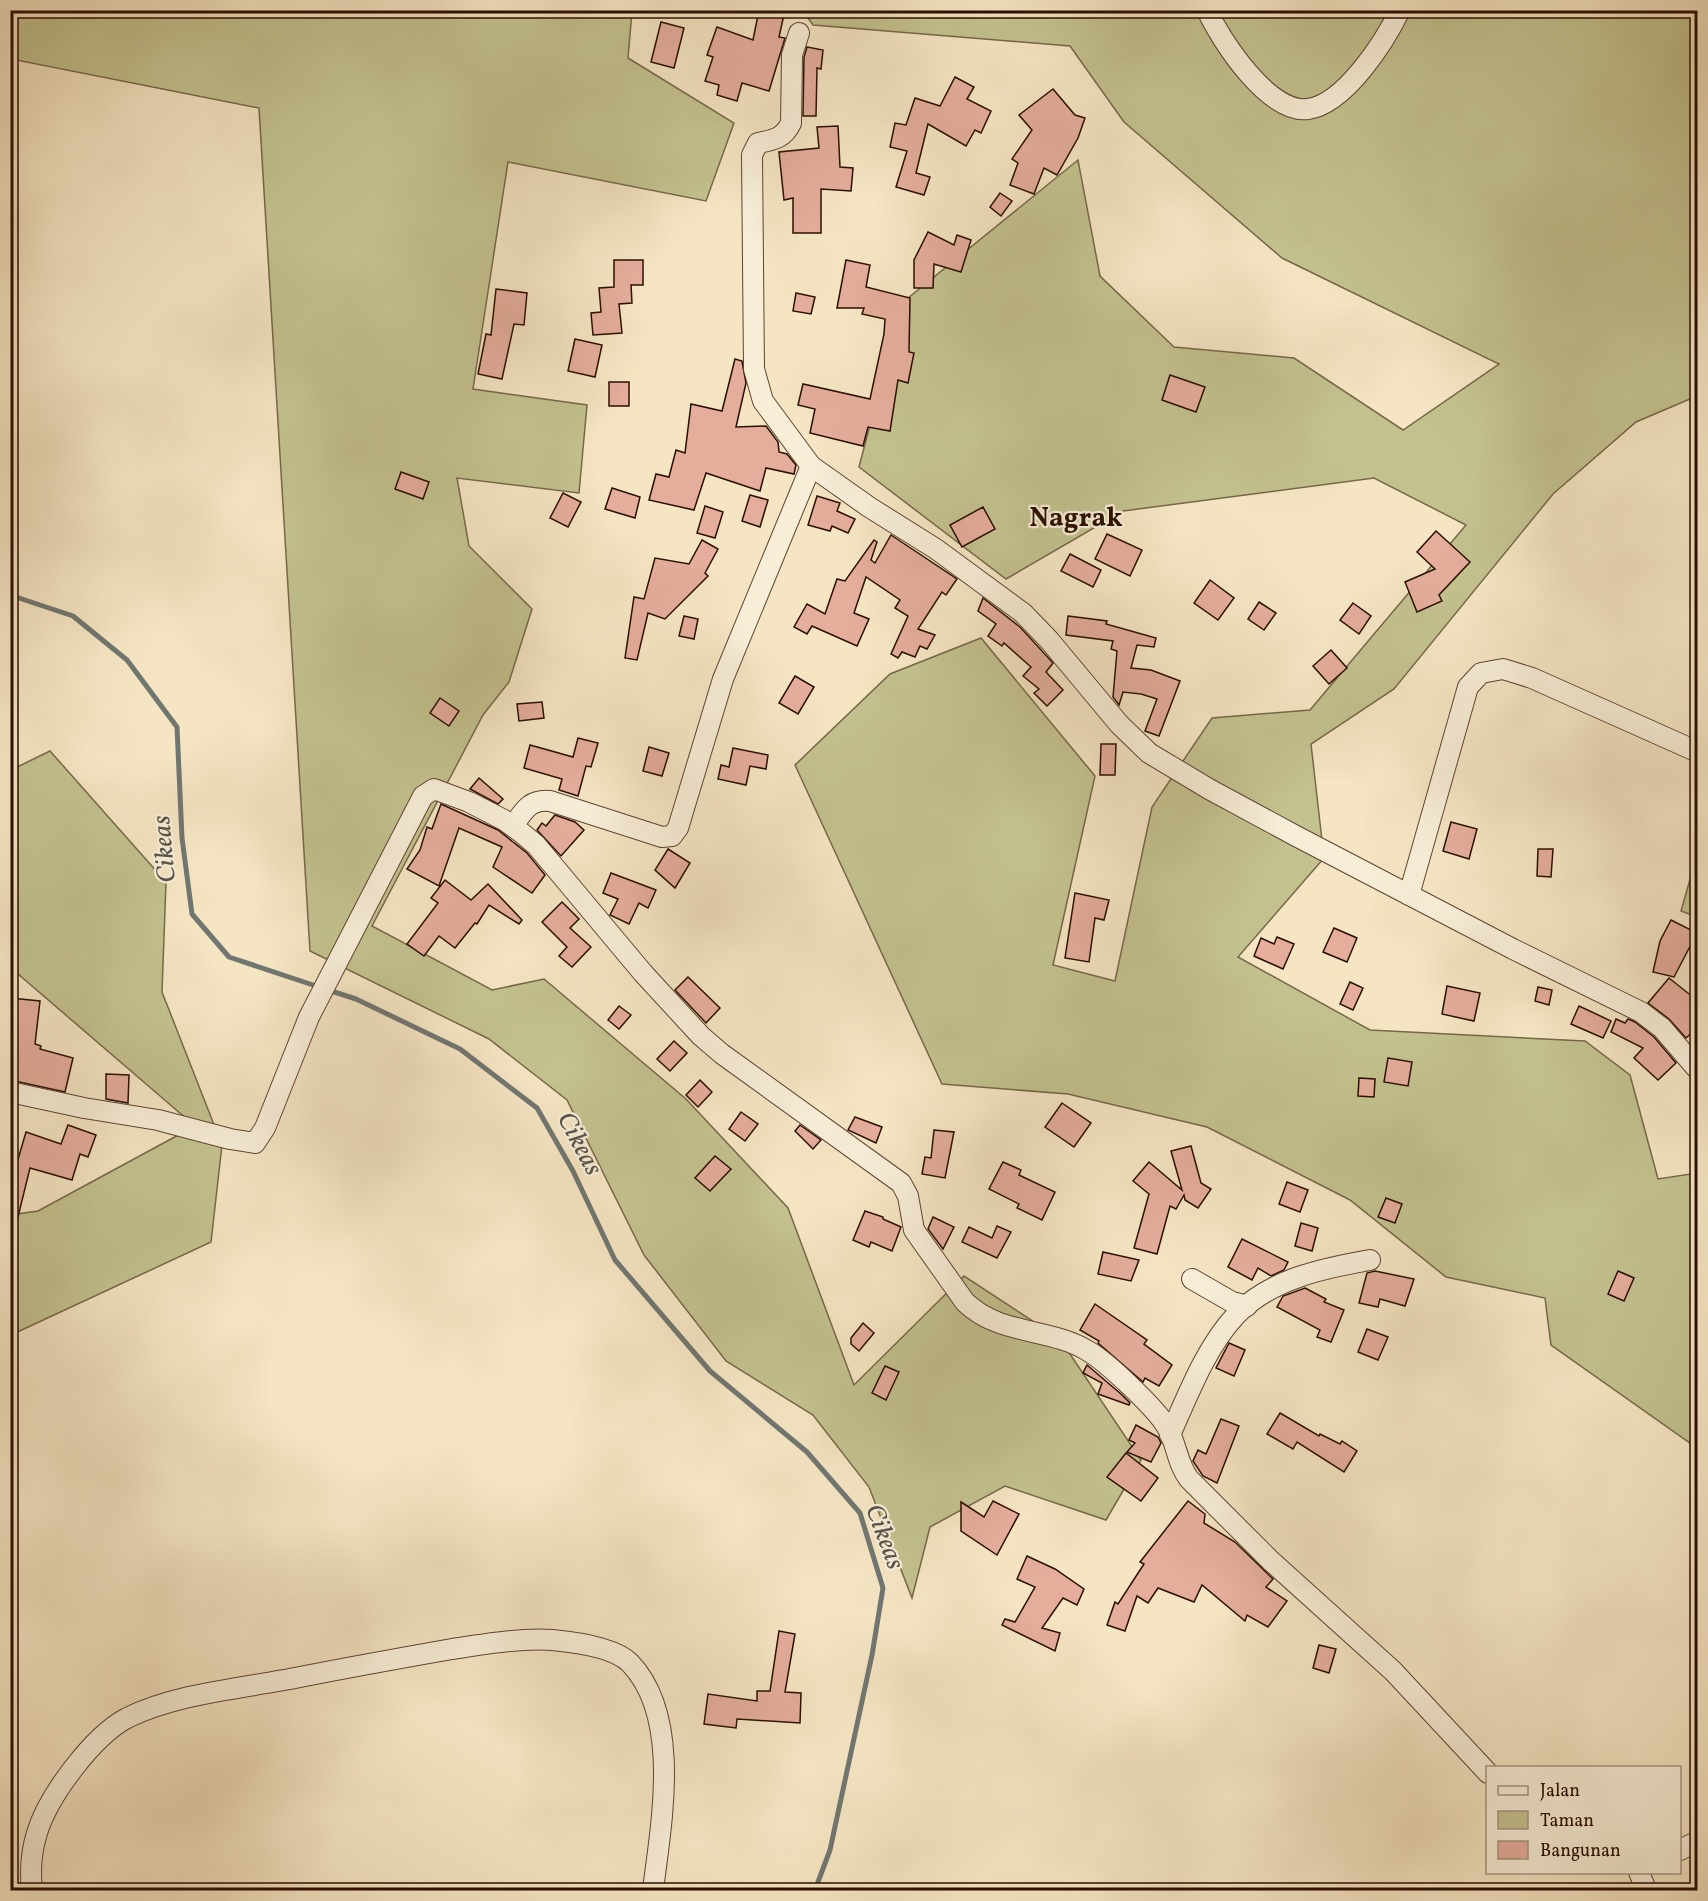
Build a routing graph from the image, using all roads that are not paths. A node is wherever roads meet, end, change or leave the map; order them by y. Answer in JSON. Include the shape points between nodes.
{"nodes":[{"id":1,"x":1207,"y":10,"type":"edge"},
{"id":2,"x":1400,"y":10,"type":"edge"},
{"id":3,"x":799,"y":33,"type":"dead end"},
{"id":4,"x":812,"y":466,"type":"junction"},
{"id":5,"x":1698,"y":752,"type":"edge"},
{"id":6,"x":513,"y":826,"type":"junction"},
{"id":7,"x":1409,"y":895,"type":"junction"},
{"id":8,"x":1698,"y":1070,"type":"edge"},
{"id":9,"x":10,"y":1092,"type":"edge"},
{"id":10,"x":1370,"y":1260,"type":"dead end"},
{"id":11,"x":1192,"y":1279,"type":"dead end"},
{"id":12,"x":1248,"y":1306,"type":"junction"},
{"id":13,"x":1170,"y":1435,"type":"junction"},
{"id":14,"x":1486,"y":1771,"type":"edge"},
{"id":15,"x":1698,"y":1841,"type":"edge"},
{"id":16,"x":1681,"y":1850,"type":"edge"},
{"id":17,"x":1640,"y":1874,"type":"edge"},
{"id":18,"x":32,"y":1890,"type":"edge"},
{"id":19,"x":653,"y":1890,"type":"edge"},
{"id":20,"x":1646,"y":1890,"type":"edge"}],
"edges":[{"from":1,"to":2,"type":"street","via":[[1232,52],[1260,87],[1290,105],[1309,109],[1334,96],[1354,77],[1390,30]]},
{"from":3,"to":4,"type":"street","via":[[792,55],[792,123],[780,138],[758,143],[752,155],[754,369],[763,401]]},
{"from":4,"to":6,"type":"street","via":[[723,679],[678,828],[672,836],[662,837],[537,800],[527,806]]},
{"from":4,"to":7,"type":"street","via":[[1023,613],[1149,753]]},
{"from":5,"to":7,"type":"street","via":[[1532,678],[1503,669],[1481,673],[1468,687]]},
{"from":6,"to":9,"type":"street","via":[[462,799],[434,789],[428,792],[309,1017],[266,1128],[255,1143]]},
{"from":6,"to":13,"type":"street","via":[[536,845],[701,1036],[901,1183],[908,1196],[914,1230],[975,1312],[1004,1326],[1089,1351],[1141,1398],[1166,1424]]},
{"from":7,"to":8,"type":"street","via":[[1641,1012],[1662,1028]]},
{"from":10,"to":12,"type":"street","via":[[1327,1268],[1289,1281]]},
{"from":11,"to":12,"type":"street","via":[[1232,1302]]},
{"from":12,"to":13,"type":"street","via":[[1225,1328]]},
{"from":13,"to":14,"type":"street","via":[[1189,1479],[1271,1561],[1393,1671]]},
{"from":15,"to":16,"type":"street"},
{"from":17,"to":20,"type":"street"},
{"from":18,"to":19,"type":"street","via":[[30,1871],[37,1833],[55,1795],[101,1738],[126,1719],[163,1705],[386,1660],[505,1641],[552,1640],[610,1652],[628,1661],[654,1704],[664,1785]]}]}
